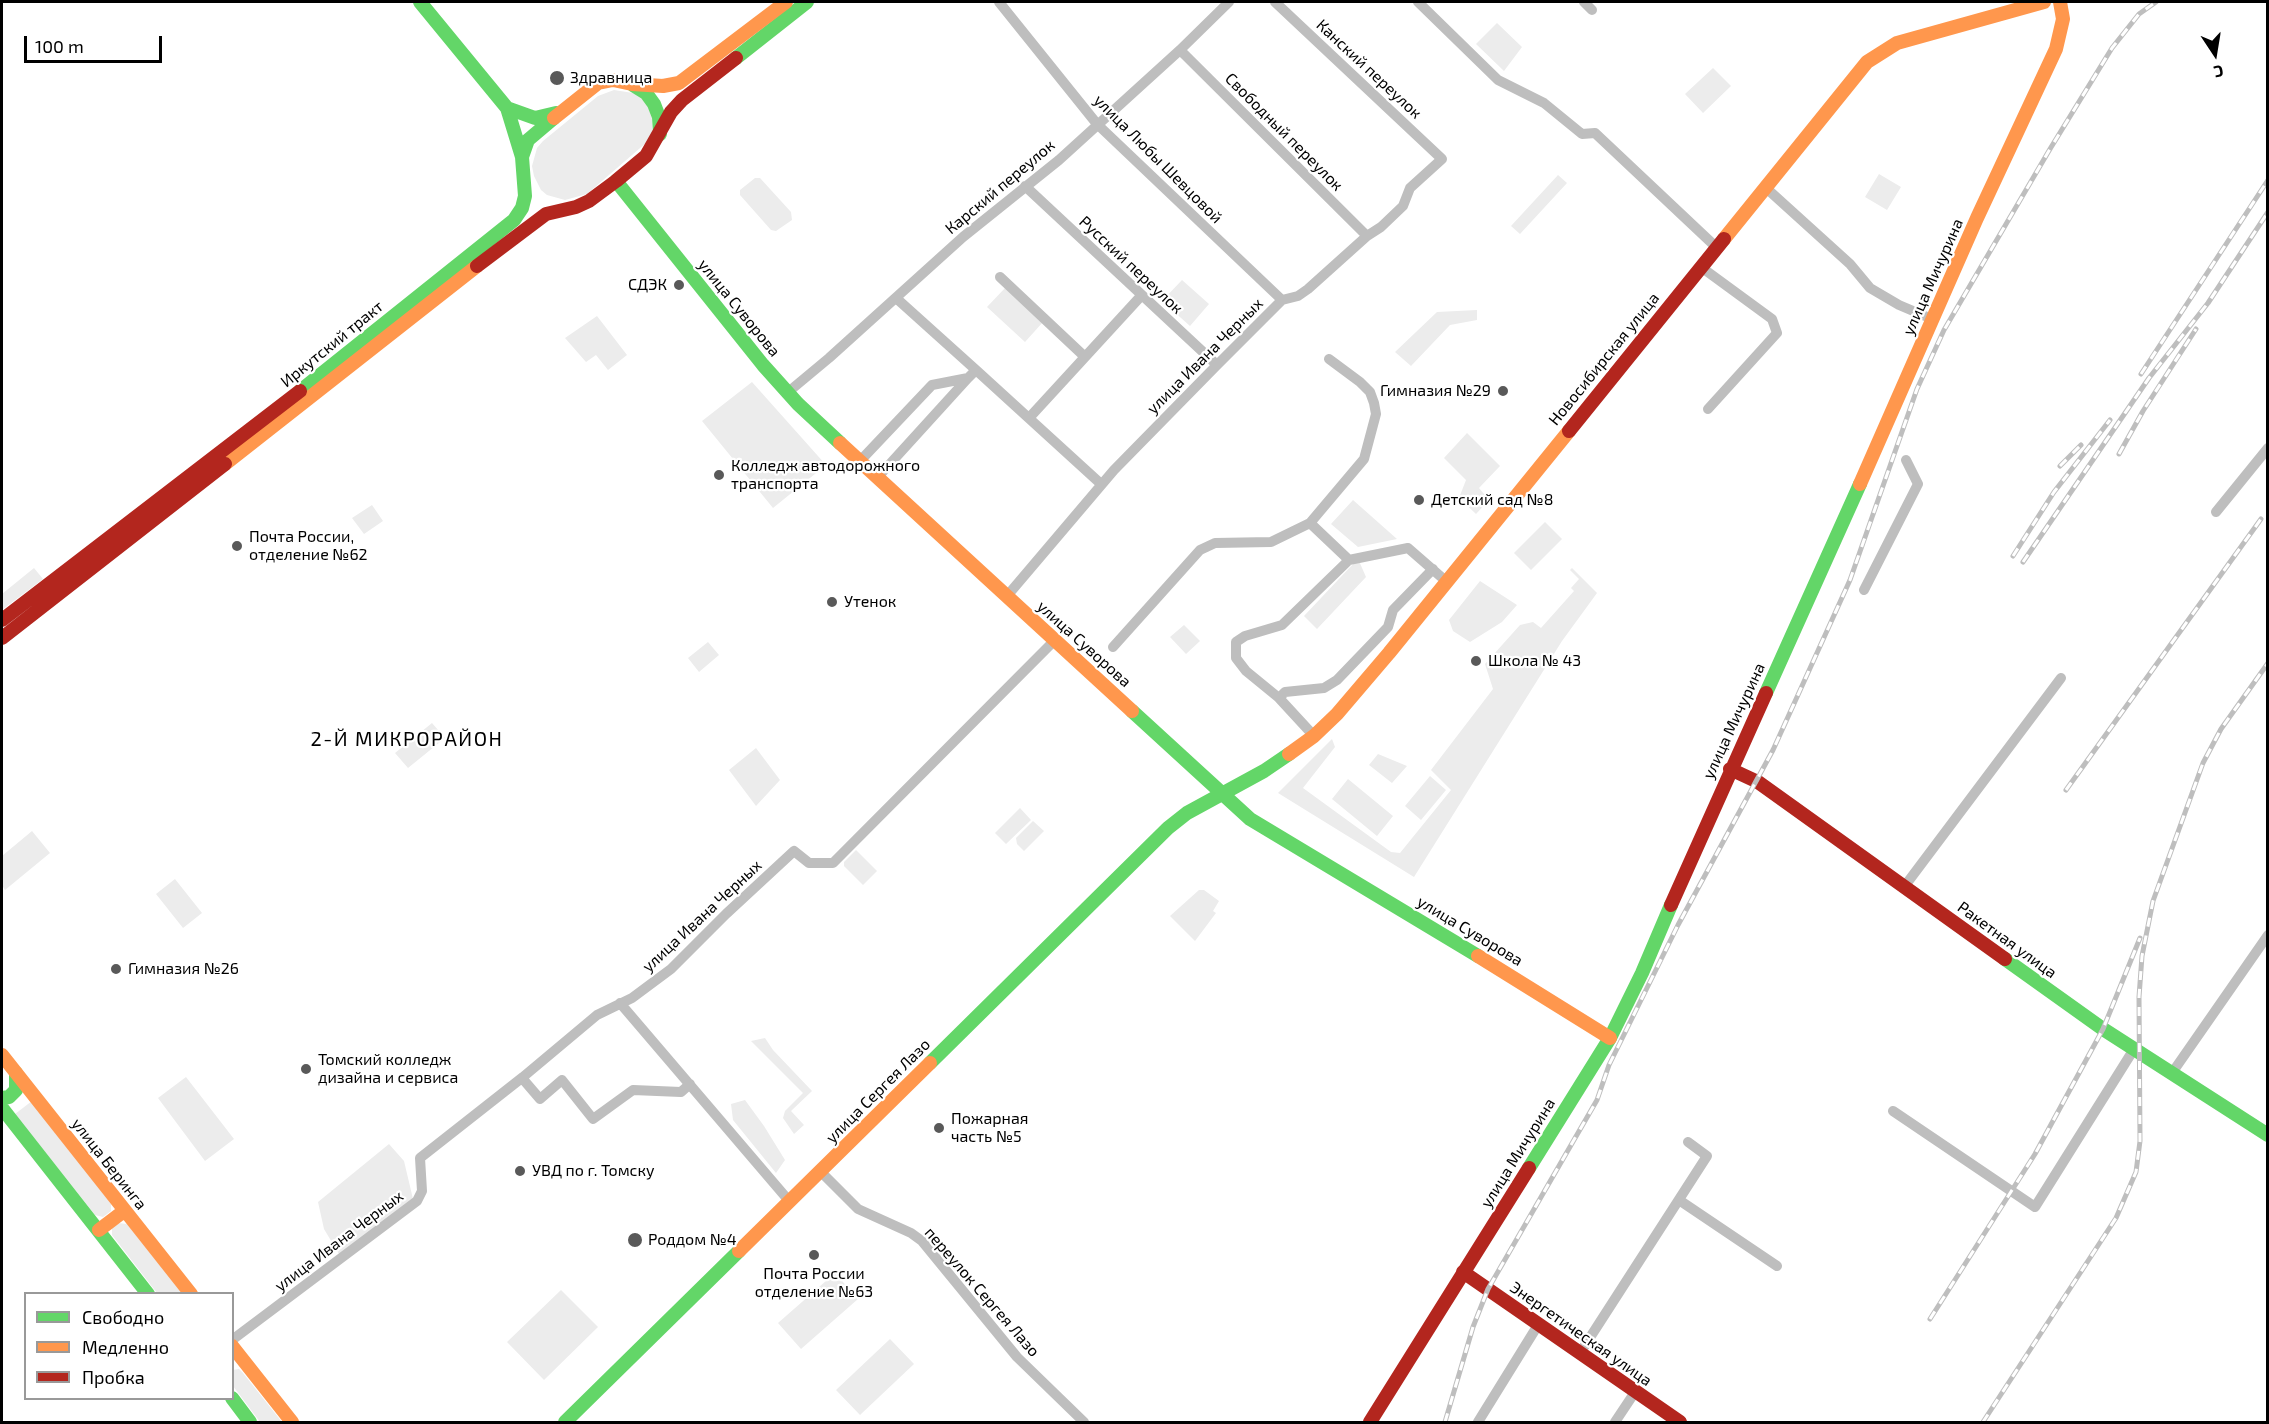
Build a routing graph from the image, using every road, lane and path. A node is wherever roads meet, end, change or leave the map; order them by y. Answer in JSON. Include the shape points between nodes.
{"nodes":[{"id":1,"x":420,"y":2,"type":"edge"},
{"id":2,"x":786,"y":2,"type":"edge"},
{"id":3,"x":807,"y":2,"type":"edge"},
{"id":4,"x":999,"y":2,"type":"edge"},
{"id":5,"x":1229,"y":2,"type":"edge"},
{"id":6,"x":1275,"y":2,"type":"edge"},
{"id":7,"x":1418,"y":2,"type":"edge"},
{"id":8,"x":1584,"y":2,"type":"edge"},
{"id":9,"x":2044,"y":2,"type":"edge"},
{"id":10,"x":2060,"y":2,"type":"edge"},
{"id":11,"x":1592,"y":10,"type":"dead end"},
{"id":12,"x":1180,"y":50,"type":"junction"},
{"id":13,"x":632,"y":84,"type":"junction"},
{"id":14,"x":507,"y":108,"type":"junction"},
{"id":15,"x":559,"y":113,"type":"junction"},
{"id":16,"x":1097,"y":124,"type":"junction"},
{"id":17,"x":660,"y":134,"type":"junction"},
{"id":18,"x":522,"y":157,"type":"junction"},
{"id":19,"x":1442,"y":159,"type":"joint"},
{"id":20,"x":616,"y":181,"type":"junction"},
{"id":21,"x":1025,"y":186,"type":"junction"},
{"id":22,"x":1765,"y":187,"type":"junction"},
{"id":23,"x":1367,"y":236,"type":"junction"},
{"id":24,"x":1716,"y":247,"type":"junction"},
{"id":25,"x":1701,"y":267,"type":"junction"},
{"id":26,"x":1000,"y":277,"type":"dead end"},
{"id":27,"x":896,"y":297,"type":"junction"},
{"id":28,"x":1141,"y":297,"type":"junction"},
{"id":29,"x":1282,"y":300,"type":"junction"},
{"id":30,"x":1932,"y":319,"type":"junction"},
{"id":31,"x":1084,"y":356,"type":"junction"},
{"id":32,"x":1329,"y":359,"type":"dead end"},
{"id":33,"x":1217,"y":365,"type":"junction"},
{"id":34,"x":972,"y":374,"type":"junction"},
{"id":35,"x":787,"y":393,"type":"junction"},
{"id":36,"x":1708,"y":409,"type":"dead end"},
{"id":37,"x":1029,"y":418,"type":"junction"},
{"id":38,"x":2268,"y":448,"type":"edge"},
{"id":39,"x":860,"y":460,"type":"junction"},
{"id":40,"x":1906,"y":460,"type":"dead end"},
{"id":41,"x":878,"y":477,"type":"junction"},
{"id":42,"x":1101,"y":484,"type":"junction"},
{"id":43,"x":2216,"y":512,"type":"dead end"},
{"id":44,"x":1310,"y":523,"type":"junction"},
{"id":45,"x":1349,"y":560,"type":"junction"},
{"id":46,"x":1433,"y":569,"type":"junction"},
{"id":47,"x":1447,"y":582,"type":"junction"},
{"id":48,"x":1864,"y":591,"type":"dead end"},
{"id":49,"x":1007,"y":596,"type":"junction"},
{"id":50,"x":2,"y":620,"type":"edge"},
{"id":51,"x":2,"y":638,"type":"edge"},
{"id":52,"x":1055,"y":640,"type":"junction"},
{"id":53,"x":1113,"y":647,"type":"dead end"},
{"id":54,"x":2061,"y":678,"type":"dead end"},
{"id":55,"x":1279,"y":698,"type":"junction"},
{"id":56,"x":1314,"y":736,"type":"junction"},
{"id":57,"x":1730,"y":769,"type":"junction"},
{"id":58,"x":1222,"y":793,"type":"junction"},
{"id":59,"x":1904,"y":887,"type":"junction"},
{"id":60,"x":2268,"y":935,"type":"edge"},
{"id":61,"x":620,"y":1003,"type":"junction"},
{"id":62,"x":1610,"y":1038,"type":"junction"},
{"id":63,"x":2134,"y":1049,"type":"junction"},
{"id":64,"x":2,"y":1054,"type":"edge"},
{"id":65,"x":16,"y":1073,"type":"junction"},
{"id":66,"x":2172,"y":1073,"type":"junction"},
{"id":67,"x":522,"y":1078,"type":"junction"},
{"id":68,"x":690,"y":1084,"type":"junction"},
{"id":69,"x":2,"y":1098,"type":"edge"},
{"id":70,"x":2,"y":1108,"type":"edge"},
{"id":71,"x":1893,"y":1111,"type":"dead end"},
{"id":72,"x":2268,"y":1135,"type":"edge"},
{"id":73,"x":1688,"y":1142,"type":"dead end"},
{"id":74,"x":821,"y":1172,"type":"junction"},
{"id":75,"x":1679,"y":1200,"type":"junction"},
{"id":76,"x":790,"y":1202,"type":"junction"},
{"id":77,"x":124,"y":1211,"type":"junction"},
{"id":78,"x":99,"y":1230,"type":"junction"},
{"id":79,"x":1777,"y":1266,"type":"dead end"},
{"id":80,"x":1462,"y":1272,"type":"junction"},
{"id":81,"x":147,"y":1292,"type":"edge"},
{"id":82,"x":190,"y":1292,"type":"edge"},
{"id":83,"x":1538,"y":1325,"type":"junction"},
{"id":84,"x":234,"y":1338,"type":"edge"},
{"id":85,"x":234,"y":1349,"type":"edge"},
{"id":86,"x":1580,"y":1353,"type":"junction"},
{"id":87,"x":1635,"y":1392,"type":"junction"},
{"id":88,"x":234,"y":1400,"type":"edge"},
{"id":89,"x":250,"y":1422,"type":"edge"},
{"id":90,"x":292,"y":1422,"type":"edge"},
{"id":91,"x":565,"y":1422,"type":"edge"},
{"id":92,"x":1084,"y":1422,"type":"edge"},
{"id":93,"x":1370,"y":1422,"type":"edge"},
{"id":94,"x":1478,"y":1422,"type":"edge"},
{"id":95,"x":1615,"y":1422,"type":"edge"},
{"id":96,"x":1680,"y":1422,"type":"edge"}],
"edges":[{"from":1,"to":14,"type":"street"},
{"from":2,"to":13,"type":"street","via":[[679,83]]},
{"from":3,"to":17,"type":"street","name":"Иркутский тракт","via":[[682,100]]},
{"from":4,"to":16,"type":"street","name":"улица Любы Шевцовой"},
{"from":5,"to":12,"type":"street","name":"Карский переулок"},
{"from":6,"to":19,"type":"street","name":"Канский переулок"},
{"from":7,"to":24,"type":"street","via":[[1498,80],[1544,103],[1582,134],[1595,133]]},
{"from":8,"to":11,"type":"street"},
{"from":9,"to":22,"type":"street","name":"Новосибирская улица","via":[[1896,43],[1876,54],[1857,72]]},
{"from":10,"to":30,"type":"street","name":"улица Мичурина","via":[[2063,19],[2056,49]]},
{"from":12,"to":16,"type":"street","name":"Карский переулок"},
{"from":12,"to":23,"type":"street","name":"Свободный переулок"},
{"from":13,"to":15,"type":"street","via":[[613,80],[598,83]]},
{"from":13,"to":17,"type":"street","via":[[654,104]]},
{"from":14,"to":15,"type":"street","via":[[535,118]]},
{"from":14,"to":18,"type":"street","name":"Иркутский тракт"},
{"from":15,"to":18,"type":"street","via":[[531,135]]},
{"from":16,"to":21,"type":"street","name":"Карский переулок"},
{"from":16,"to":29,"type":"street","name":"улица Любы Шевцовой"},
{"from":17,"to":20,"type":"street","name":"Иркутский тракт","via":[[646,156]]},
{"from":18,"to":50,"type":"street","name":"Иркутский тракт","via":[[525,196],[514,220],[257,425]]},
{"from":19,"to":23,"type":"street","name":"улица Ивана Черных","via":[[1410,188],[1403,206]]},
{"from":20,"to":35,"type":"street","name":"улица Суворова"},
{"from":20,"to":51,"type":"street","name":"Иркутский тракт","via":[[589,201],[533,222]]},
{"from":21,"to":27,"type":"street","name":"Карский переулок"},
{"from":21,"to":28,"type":"street","name":"Русский переулок"},
{"from":22,"to":24,"type":"street","name":"Новосибирская улица"},
{"from":22,"to":30,"type":"street","via":[[1850,264],[1870,288]]},
{"from":23,"to":29,"type":"street","name":"улица Ивана Черных","via":[[1308,289]]},
{"from":24,"to":25,"type":"street","name":"Новосибирская улица"},
{"from":25,"to":36,"type":"street","via":[[1772,319],[1776,333]]},
{"from":25,"to":47,"type":"street","name":"Новосибирская улица"},
{"from":26,"to":31,"type":"street"},
{"from":27,"to":34,"type":"street"},
{"from":27,"to":35,"type":"street","name":"Карский переулок"},
{"from":28,"to":31,"type":"street"},
{"from":28,"to":33,"type":"street","name":"Русский переулок"},
{"from":29,"to":33,"type":"street","name":"улица Ивана Черных"},
{"from":30,"to":57,"type":"street","name":"улица Мичурина"},
{"from":31,"to":37,"type":"street"},
{"from":32,"to":44,"type":"street","via":[[1370,392],[1376,414],[1364,459]]},
{"from":33,"to":42,"type":"street","name":"улица Ивана Черных"},
{"from":34,"to":37,"type":"street"},
{"from":34,"to":39,"type":"street","via":[[932,385]]},
{"from":34,"to":41,"type":"street"},
{"from":35,"to":39,"type":"street","name":"улица Суворова"},
{"from":37,"to":42,"type":"street"},
{"from":38,"to":43,"type":"street"},
{"from":39,"to":41,"type":"street","name":"улица Суворова"},
{"from":40,"to":48,"type":"street","via":[[1918,484]]},
{"from":41,"to":49,"type":"street","name":"улица Суворова"},
{"from":42,"to":49,"type":"street","name":"улица Ивана Черных"},
{"from":44,"to":45,"type":"street"},
{"from":44,"to":53,"type":"street","via":[[1271,542],[1215,543],[1200,550]]},
{"from":45,"to":46,"type":"street","via":[[1408,548]]},
{"from":45,"to":55,"type":"street","via":[[1282,625],[1236,642],[1236,658]]},
{"from":46,"to":47,"type":"street"},
{"from":46,"to":55,"type":"street","via":[[1393,610],[1388,627],[1337,680],[1324,688],[1285,692]]},
{"from":47,"to":56,"type":"street","name":"Новосибирская улица","via":[[1337,714]]},
{"from":49,"to":52,"type":"street","name":"улица Суворова"},
{"from":52,"to":58,"type":"street","name":"улица Суворова"},
{"from":52,"to":61,"type":"street","name":"улица Ивана Черных","via":[[832,863],[808,863],[794,851],[671,969]]},
{"from":54,"to":59,"type":"street"},
{"from":55,"to":56,"type":"street"},
{"from":56,"to":58,"type":"street","name":"Новосибирская улица","via":[[1264,771]]},
{"from":57,"to":59,"type":"street","name":"Ракетная улица","via":[[1758,782]]},
{"from":57,"to":62,"type":"street","name":"улица Мичурина"},
{"from":58,"to":62,"type":"street","name":"улица Суворова","via":[[1250,819]]},
{"from":58,"to":74,"type":"street","name":"улица Сергея Лазо","via":[[1168,828]]},
{"from":59,"to":63,"type":"street","name":"Ракетная улица"},
{"from":60,"to":66,"type":"street"},
{"from":61,"to":67,"type":"street","name":"улица Ивана Черных","via":[[597,1015]]},
{"from":61,"to":68,"type":"street"},
{"from":62,"to":80,"type":"street","name":"улица Мичурина"},
{"from":63,"to":66,"type":"street","name":"Ракетная улица"},
{"from":63,"to":71,"type":"street","via":[[2035,1207]]},
{"from":64,"to":65,"type":"street","name":"улица Беринга"},
{"from":65,"to":69,"type":"street","via":[[16,1090]]},
{"from":65,"to":77,"type":"street","name":"улица Беринга"},
{"from":66,"to":72,"type":"street","name":"Ракетная улица"},
{"from":67,"to":68,"type":"street","via":[[540,1099],[562,1080],[593,1119],[633,1090],[681,1092]]},
{"from":67,"to":84,"type":"street","name":"улица Ивана Черных","via":[[420,1158],[422,1191],[417,1201]]},
{"from":68,"to":76,"type":"street"},
{"from":70,"to":78,"type":"street"},
{"from":73,"to":75,"type":"street","via":[[1707,1156]]},
{"from":74,"to":76,"type":"street","name":"улица Сергея Лазо"},
{"from":74,"to":92,"type":"street","name":"переулок Сергея Лазо","via":[[858,1209],[922,1241],[1017,1357]]},
{"from":75,"to":79,"type":"street"},
{"from":75,"to":86,"type":"street"},
{"from":76,"to":91,"type":"street","name":"улица Сергея Лазо"},
{"from":77,"to":78,"type":"street"},
{"from":77,"to":82,"type":"street","name":"улица Беринга"},
{"from":78,"to":81,"type":"street"},
{"from":80,"to":83,"type":"street","name":"Энергетическая улица"},
{"from":80,"to":93,"type":"street","name":"улица Мичурина"},
{"from":83,"to":86,"type":"street","name":"Энергетическая улица"},
{"from":83,"to":94,"type":"street"},
{"from":85,"to":90,"type":"street"},
{"from":86,"to":87,"type":"street","name":"Энергетическая улица"},
{"from":87,"to":95,"type":"street"},
{"from":87,"to":96,"type":"street","name":"Энергетическая улица"},
{"from":88,"to":89,"type":"street"}]}
